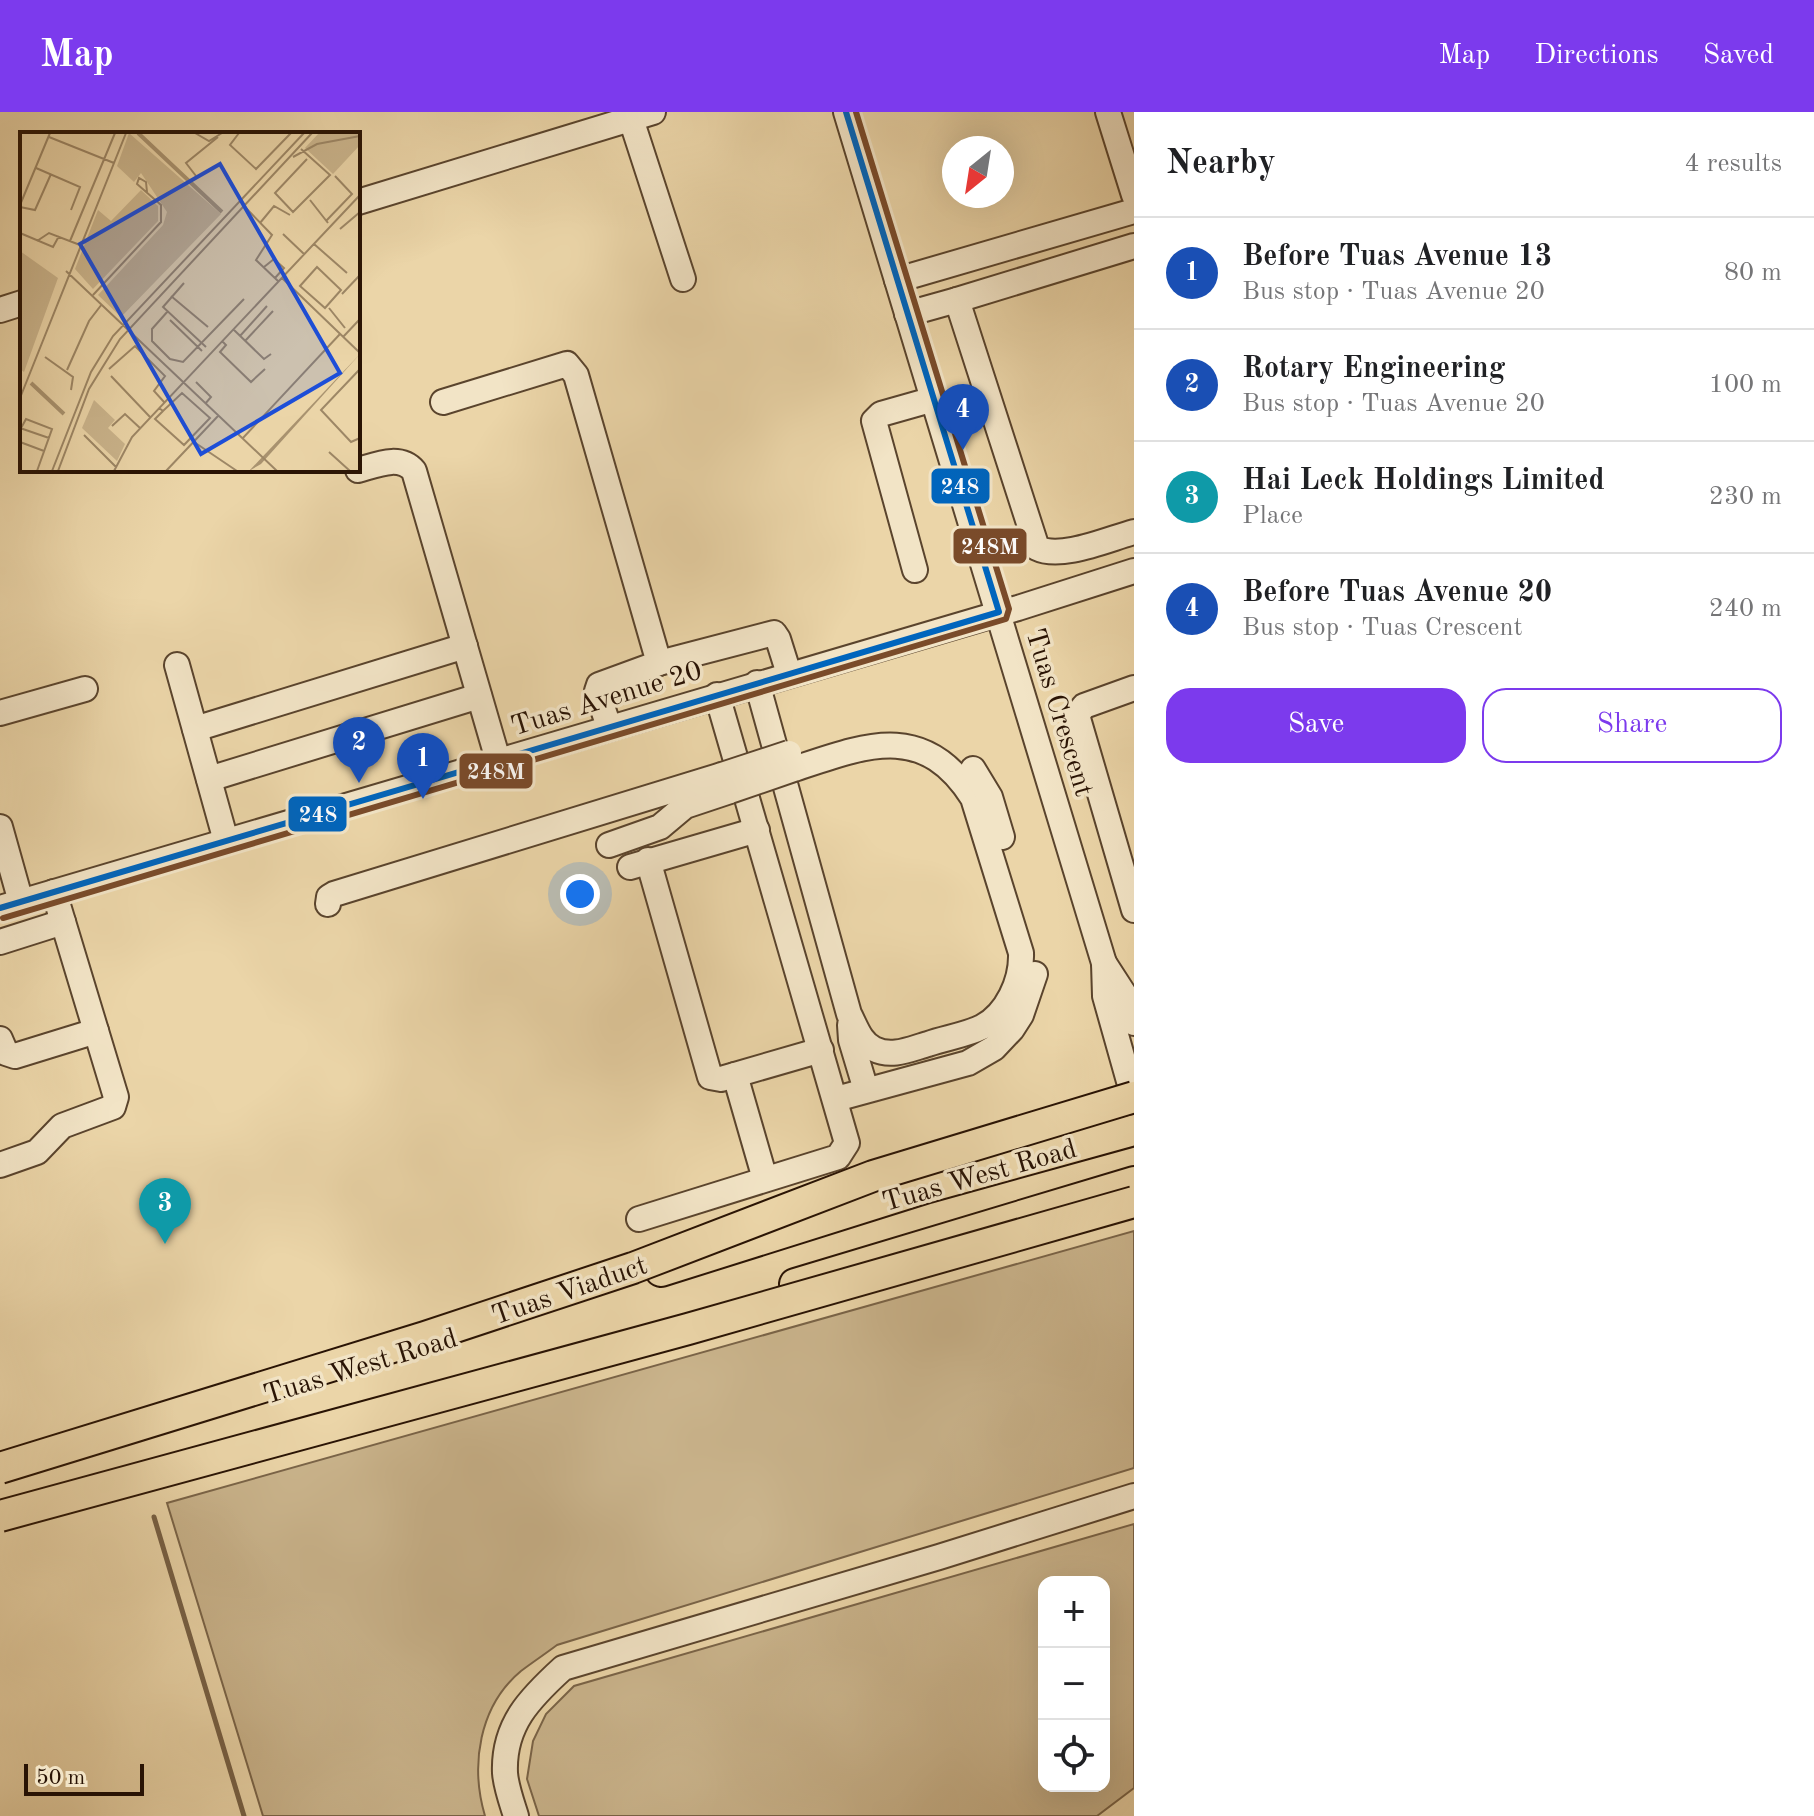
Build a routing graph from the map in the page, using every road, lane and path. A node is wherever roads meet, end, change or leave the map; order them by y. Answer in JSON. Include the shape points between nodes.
{"nodes":[{"id":1,"x":846,"y":112,"type":"edge"},
{"id":2,"x":1108,"y":112,"type":"edge"},
{"id":3,"x":642,"y":115,"type":"edge"},
{"id":4,"x":1134,"y":195,"type":"edge"},
{"id":5,"x":360,"y":201,"type":"edge"},
{"id":6,"x":1134,"y":211,"type":"edge"},
{"id":7,"x":1134,"y":246,"type":"edge"},
{"id":8,"x":683,"y":279,"type":"dead end"},
{"id":9,"x":897,"y":280,"type":"junction"},
{"id":10,"x":957,"y":300,"type":"junction"},
{"id":11,"x":20,"y":304,"type":"edge"},
{"id":12,"x":0,"y":310,"type":"edge"},
{"id":13,"x":907,"y":314,"type":"junction"},
{"id":14,"x":934,"y":399,"type":"junction"},
{"id":15,"x":443,"y":402,"type":"dead end"},
{"id":16,"x":360,"y":469,"type":"edge"},
{"id":17,"x":1134,"y":532,"type":"edge"},
{"id":18,"x":915,"y":570,"type":"dead end"},
{"id":19,"x":1134,"y":571,"type":"edge"},
{"id":20,"x":999,"y":612,"type":"junction"},
{"id":21,"x":465,"y":646,"type":"junction"},
{"id":22,"x":659,"y":663,"type":"junction"},
{"id":23,"x":177,"y":665,"type":"dead end"},
{"id":24,"x":789,"y":674,"type":"junction"},
{"id":25,"x":757,"y":683,"type":"junction"},
{"id":26,"x":1134,"y":688,"type":"edge"},
{"id":27,"x":85,"y":689,"type":"dead end"},
{"id":28,"x":717,"y":695,"type":"junction"},
{"id":29,"x":479,"y":696,"type":"junction"},
{"id":30,"x":0,"y":713,"type":"edge"},
{"id":31,"x":609,"y":727,"type":"junction"},
{"id":32,"x":195,"y":729,"type":"junction"},
{"id":33,"x":498,"y":760,"type":"junction"},
{"id":34,"x":792,"y":761,"type":"junction"},
{"id":35,"x":209,"y":779,"type":"junction"},
{"id":36,"x":726,"y":783,"type":"junction"},
{"id":37,"x":0,"y":827,"type":"edge"},
{"id":38,"x":757,"y":830,"type":"junction"},
{"id":39,"x":226,"y":841,"type":"junction"},
{"id":40,"x":609,"y":845,"type":"dead end"},
{"id":41,"x":54,"y":892,"type":"junction"},
{"id":42,"x":328,"y":904,"type":"dead end"},
{"id":43,"x":11,"y":905,"type":"edge"},
{"id":44,"x":1134,"y":910,"type":"edge"},
{"id":45,"x":63,"y":922,"type":"junction"},
{"id":46,"x":0,"y":942,"type":"edge"},
{"id":47,"x":1104,"y":963,"type":"junction"},
{"id":48,"x":849,"y":1014,"type":"junction"},
{"id":49,"x":1134,"y":1023,"type":"edge"},
{"id":50,"x":96,"y":1031,"type":"junction"},
{"id":51,"x":0,"y":1039,"type":"edge"},
{"id":52,"x":821,"y":1050,"type":"junction"},
{"id":53,"x":735,"y":1075,"type":"junction"},
{"id":54,"x":866,"y":1090,"type":"junction"},
{"id":55,"x":1134,"y":1098,"type":"edge"},
{"id":56,"x":836,"y":1099,"type":"junction"},
{"id":57,"x":1134,"y":1130,"type":"edge"},
{"id":58,"x":0,"y":1165,"type":"edge"},
{"id":59,"x":765,"y":1179,"type":"junction"},
{"id":60,"x":1134,"y":1182,"type":"edge"},
{"id":61,"x":1134,"y":1202,"type":"edge"},
{"id":62,"x":639,"y":1219,"type":"dead end"},
{"id":63,"x":0,"y":1468,"type":"edge"},
{"id":64,"x":0,"y":1477,"type":"edge"},
{"id":65,"x":1134,"y":1496,"type":"edge"},
{"id":66,"x":0,"y":1516,"type":"edge"},
{"id":67,"x":0,"y":1523,"type":"edge"},
{"id":68,"x":516,"y":1816,"type":"edge"}],
"edges":[{"from":1,"to":9,"type":"street","name":"Tuas Crescent"},
{"from":2,"to":4,"type":"street"},
{"from":3,"to":5,"type":"street"},
{"from":3,"to":8,"type":"street"},
{"from":6,"to":9,"type":"street"},
{"from":7,"to":10,"type":"street"},
{"from":9,"to":13,"type":"street","name":"Tuas Crescent"},
{"from":10,"to":13,"type":"street"},
{"from":10,"to":17,"type":"street","via":[[1037,548],[1063,552]]},
{"from":11,"to":12,"type":"street"},
{"from":13,"to":14,"type":"street","name":"Tuas Crescent"},
{"from":14,"to":18,"type":"street","via":[[881,414],[874,421]]},
{"from":14,"to":20,"type":"street","name":"Tuas Crescent"},
{"from":15,"to":22,"type":"street","via":[[567,364],[572,368]]},
{"from":16,"to":21,"type":"street","via":[[395,461],[414,471]]},
{"from":19,"to":20,"type":"street","name":"Tuas Avenue 20"},
{"from":20,"to":24,"type":"street","name":"Tuas Avenue 20"},
{"from":20,"to":47,"type":"street","name":"Tuas Crescent"},
{"from":21,"to":29,"type":"street"},
{"from":21,"to":32,"type":"street"},
{"from":22,"to":24,"type":"street","via":[[774,633]]},
{"from":22,"to":31,"type":"street","via":[[599,685]]},
{"from":23,"to":32,"type":"street"},
{"from":24,"to":25,"type":"street","name":"Tuas Avenue 20"},
{"from":25,"to":28,"type":"street","name":"Tuas Avenue 20"},
{"from":25,"to":48,"type":"street"},
{"from":26,"to":44,"type":"street","via":[[1084,706],[1077,715]]},
{"from":27,"to":30,"type":"street"},
{"from":28,"to":31,"type":"street","name":"Tuas Avenue 20"},
{"from":28,"to":38,"type":"street"},
{"from":29,"to":33,"type":"street"},
{"from":29,"to":35,"type":"street"},
{"from":31,"to":33,"type":"street","name":"Tuas Avenue 20"},
{"from":32,"to":35,"type":"street"},
{"from":33,"to":39,"type":"street","name":"Tuas Avenue 20"},
{"from":34,"to":36,"type":"street","bridge":true},
{"from":34,"to":48,"type":"street","via":[[891,744],[937,759],[959,777],[973,798],[1021,953],[1013,993],[981,1027],[896,1054],[863,1041]]},
{"from":34,"to":54,"type":"street","via":[[866,730],[894,728],[948,747],[972,768],[990,797],[1035,952],[1035,976],[1025,1007],[994,1048],[968,1063]]},
{"from":35,"to":39,"type":"street"},
{"from":36,"to":40,"type":"street","via":[[660,827]]},
{"from":36,"to":42,"type":"street","via":[[334,894]]},
{"from":37,"to":43,"type":"street"},
{"from":38,"to":52,"type":"street"},
{"from":38,"to":53,"type":"street","via":[[639,863],[710,1077]]},
{"from":39,"to":41,"type":"street","name":"Tuas Avenue 20"},
{"from":41,"to":43,"type":"street","name":"Tuas Avenue 20"},
{"from":41,"to":45,"type":"street"},
{"from":45,"to":46,"type":"street"},
{"from":45,"to":50,"type":"street"},
{"from":47,"to":49,"type":"street","name":"Tuas Crescent","via":[[1124,994]]},
{"from":47,"to":55,"type":"street","name":"Tuas Crescent","via":[[1105,996]]},
{"from":48,"to":54,"type":"street"},
{"from":50,"to":51,"type":"street","via":[[15,1056],[6,1053]]},
{"from":50,"to":58,"type":"street","via":[[116,1097],[113,1107],[62,1126],[37,1152]]},
{"from":52,"to":53,"type":"street"},
{"from":52,"to":56,"type":"street"},
{"from":53,"to":59,"type":"street"},
{"from":54,"to":56,"type":"street"},
{"from":55,"to":63,"type":"main road","name":"Tuas Viaduct","bridge":true,"via":[[873,1176],[633,1268],[425,1337]]},
{"from":56,"to":59,"type":"street","via":[[847,1143],[843,1153]]},
{"from":57,"to":64,"type":"main road","name":"Tuas West Road","via":[[928,1187]]},
{"from":59,"to":62,"type":"street"},
{"from":60,"to":67,"type":"main road","name":"Tuas West Road"},
{"from":61,"to":66,"type":"main road","bridge":true},
{"from":65,"to":68,"type":"street","via":[[563,1668],[528,1700],[511,1731],[505,1775]]}]}
